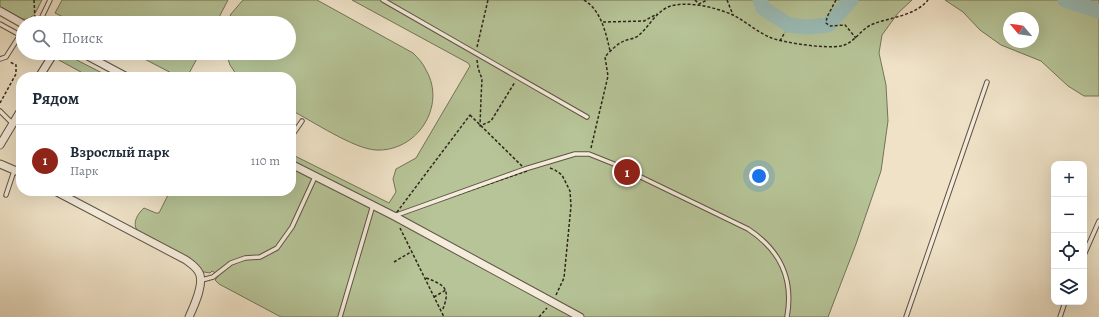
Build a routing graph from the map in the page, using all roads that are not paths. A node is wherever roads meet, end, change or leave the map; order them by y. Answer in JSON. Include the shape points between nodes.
{"nodes":[{"id":1,"x":50,"y":0,"type":"edge"},
{"id":2,"x":383,"y":0,"type":"edge"},
{"id":3,"x":0,"y":11,"type":"edge"},
{"id":4,"x":42,"y":16,"type":"edge"},
{"id":5,"x":16,"y":20,"type":"edge"},
{"id":6,"x":0,"y":24,"type":"edge"},
{"id":7,"x":16,"y":33,"type":"edge"},
{"id":8,"x":16,"y":43,"type":"edge"},
{"id":9,"x":1,"y":58,"type":"edge"},
{"id":10,"x":48,"y":60,"type":"edge"},
{"id":11,"x":95,"y":60,"type":"edge"},
{"id":12,"x":42,"y":72,"type":"edge"},
{"id":13,"x":118,"y":72,"type":"edge"},
{"id":14,"x":987,"y":82,"type":"dead end"},
{"id":15,"x":0,"y":111,"type":"edge"},
{"id":16,"x":587,"y":117,"type":"dead end"},
{"id":17,"x":16,"y":119,"type":"edge"},
{"id":18,"x":302,"y":121,"type":"dead end"},
{"id":19,"x":13,"y":124,"type":"junction"},
{"id":20,"x":296,"y":130,"type":"edge"},
{"id":21,"x":0,"y":145,"type":"edge"},
{"id":22,"x":0,"y":164,"type":"edge"},
{"id":23,"x":296,"y":167,"type":"edge"},
{"id":24,"x":16,"y":171,"type":"edge"},
{"id":25,"x":16,"y":176,"type":"edge"},
{"id":26,"x":316,"y":177,"type":"junction"},
{"id":27,"x":6,"y":195,"type":"dead end"},
{"id":28,"x":64,"y":196,"type":"edge"},
{"id":29,"x":373,"y":205,"type":"junction"},
{"id":30,"x":395,"y":219,"type":"junction"},
{"id":31,"x":1099,"y":221,"type":"edge"},
{"id":32,"x":1087,"y":248,"type":"edge"},
{"id":33,"x":202,"y":280,"type":"junction"},
{"id":34,"x":1065,"y":305,"type":"edge"},
{"id":35,"x":189,"y":317,"type":"edge"},
{"id":36,"x":340,"y":317,"type":"edge"},
{"id":37,"x":580,"y":317,"type":"edge"},
{"id":38,"x":787,"y":317,"type":"edge"},
{"id":39,"x":906,"y":317,"type":"edge"},
{"id":40,"x":1060,"y":317,"type":"edge"}],
"edges":[{"from":1,"to":4,"type":"lane"},
{"from":2,"to":16,"type":"lane"},
{"from":3,"to":5,"type":"street"},
{"from":6,"to":7,"type":"lane"},
{"from":8,"to":9,"type":"lane","via":[[6,57]]},
{"from":10,"to":12,"type":"street"},
{"from":11,"to":13,"type":"street"},
{"from":14,"to":39,"type":"lane"},
{"from":15,"to":19,"type":"lane"},
{"from":17,"to":19,"type":"street"},
{"from":18,"to":20,"type":"lane"},
{"from":19,"to":21,"type":"street"},
{"from":22,"to":24,"type":"street"},
{"from":23,"to":26,"type":"street"},
{"from":25,"to":27,"type":"lane"},
{"from":26,"to":29,"type":"street"},
{"from":26,"to":33,"type":"lane","via":[[292,227],[277,248],[260,256],[230,263],[213,277]]},
{"from":28,"to":33,"type":"street","via":[[186,260],[198,271]]},
{"from":29,"to":30,"type":"street"},
{"from":29,"to":36,"type":"lane"},
{"from":30,"to":37,"type":"street"},
{"from":30,"to":38,"type":"lane","via":[[525,169],[575,154],[589,154],[727,218],[758,236],[773,251],[785,271],[789,294]]},
{"from":31,"to":32,"type":"lane"},
{"from":33,"to":35,"type":"street"},
{"from":34,"to":40,"type":"lane"}]}
